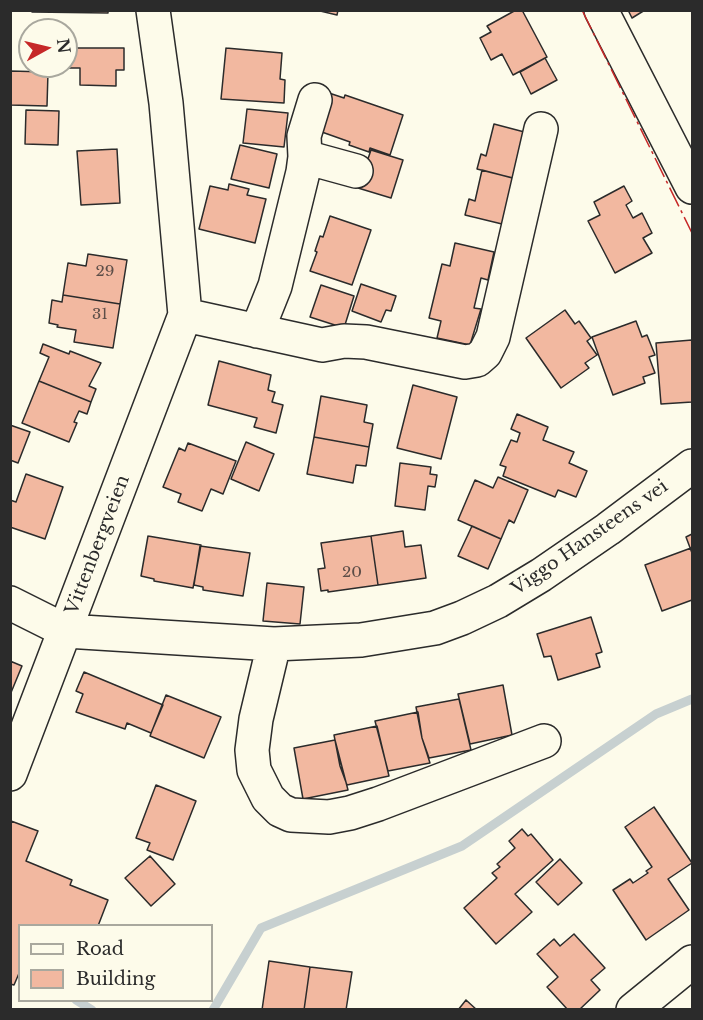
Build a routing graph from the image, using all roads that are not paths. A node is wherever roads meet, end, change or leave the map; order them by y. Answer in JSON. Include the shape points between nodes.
{"nodes":[{"id":1,"x":153,"y":10,"type":"edge"},
{"id":2,"x":601,"y":10,"type":"edge"},
{"id":3,"x":315,"y":100,"type":"dead end"},
{"id":4,"x":541,"y":129,"type":"dead end"},
{"id":5,"x":305,"y":158,"type":"junction"},
{"id":6,"x":356,"y":171,"type":"dead end"},
{"id":7,"x":691,"y":178,"type":"edge"},
{"id":8,"x":185,"y":315,"type":"junction"},
{"id":9,"x":257,"y":331,"type":"junction"},
{"id":10,"x":693,"y":466,"type":"edge"},
{"id":11,"x":10,"y":603,"type":"edge"},
{"id":12,"x":66,"y":631,"type":"junction"},
{"id":13,"x":274,"y":644,"type":"junction"},
{"id":14,"x":544,"y":741,"type":"dead end"},
{"id":15,"x":10,"y":774,"type":"edge"},
{"id":16,"x":693,"y":962,"type":"edge"},
{"id":17,"x":633,"y":1010,"type":"edge"}],
"edges":[{"from":1,"to":8,"type":"street","name":"Vittenbergveien","via":[[166,103]]},
{"from":2,"to":7,"type":"street"},
{"from":3,"to":5,"type":"street","via":[[304,136]]},
{"from":4,"to":9,"type":"street","via":[[493,337],[477,360],[465,363],[366,342],[322,345]]},
{"from":5,"to":6,"type":"street"},
{"from":5,"to":9,"type":"street","via":[[275,286]]},
{"from":8,"to":9,"type":"street"},
{"from":8,"to":12,"type":"street","name":"Vittenbergveien"},
{"from":10,"to":13,"type":"street","name":"Viggo Hansteens vei","via":[[542,575],[462,618],[435,628],[361,640]]},
{"from":11,"to":12,"type":"street","name":"Viggo Hansteens vei"},
{"from":12,"to":13,"type":"street","name":"Viggo Hansteens vei"},
{"from":12,"to":15,"type":"street","name":"Vittenbergveien"},
{"from":13,"to":14,"type":"street","via":[[252,750],[254,770],[268,798],[291,815],[329,817],[350,813]]},
{"from":16,"to":17,"type":"street"}]}
